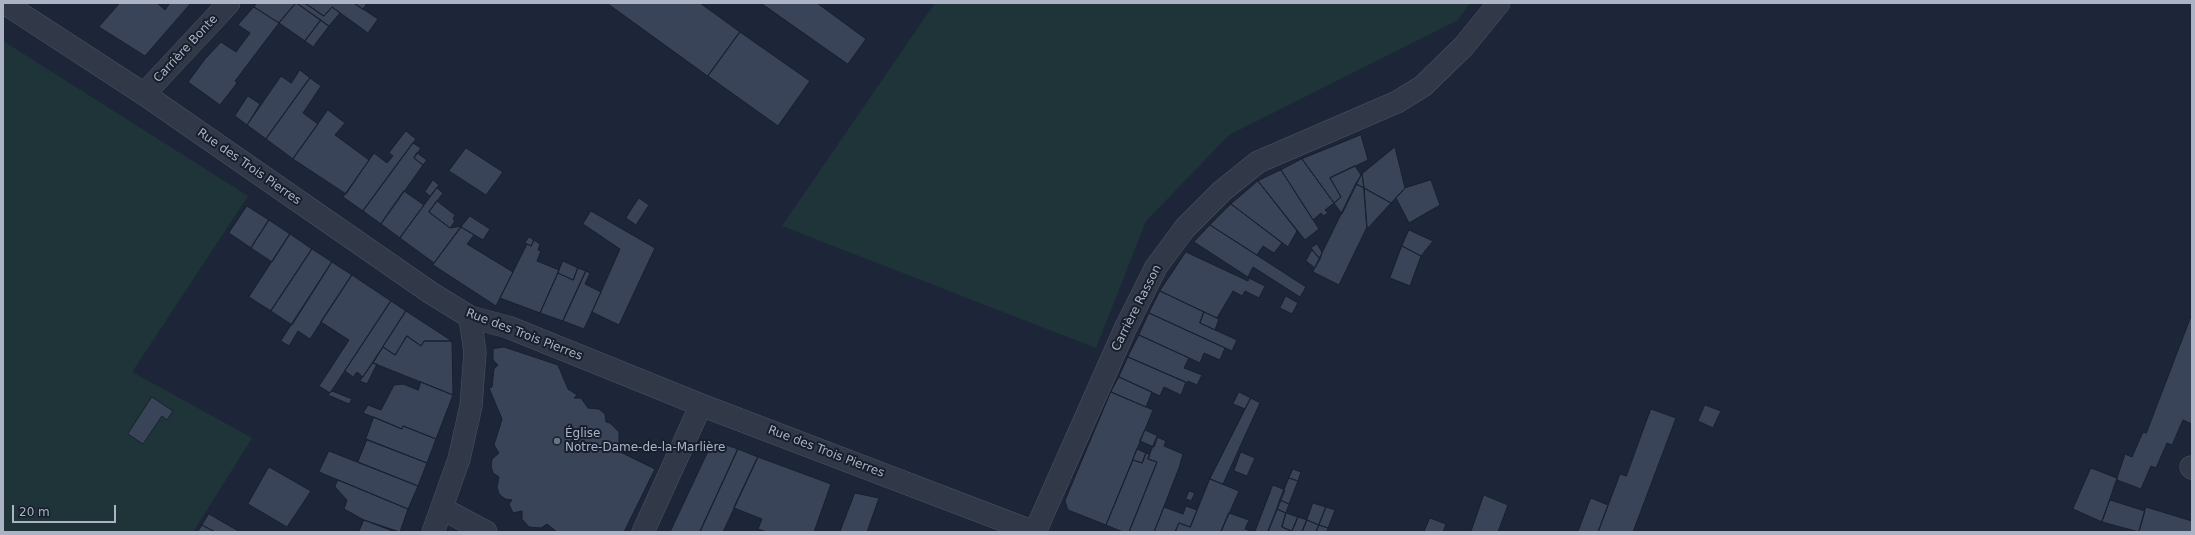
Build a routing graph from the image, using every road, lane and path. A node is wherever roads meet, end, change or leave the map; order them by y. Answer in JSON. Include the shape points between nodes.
{"nodes":[{"id":1,"x":4,"y":3,"type":"edge"},
{"id":2,"x":229,"y":3,"type":"edge"},
{"id":3,"x":1499,"y":3,"type":"edge"},
{"id":4,"x":144,"y":94,"type":"junction"},
{"id":5,"x":470,"y":317,"type":"junction"},
{"id":6,"x":702,"y":405,"type":"junction"},
{"id":7,"x":443,"y":510,"type":"junction"},
{"id":8,"x":433,"y":532,"type":"edge"},
{"id":9,"x":486,"y":532,"type":"edge"},
{"id":10,"x":643,"y":532,"type":"edge"},
{"id":11,"x":1034,"y":532,"type":"edge"}],
"edges":[{"from":1,"to":4,"type":"street","name":"Rue des Trois Pierres"},
{"from":2,"to":4,"type":"street","name":"Carrière Bonte"},
{"from":3,"to":11,"type":"street","name":"Carrière Rasson","via":[[1464,46],[1423,86],[1397,102],[1258,162],[1222,191],[1186,228],[1156,267],[1125,329]]},
{"from":4,"to":5,"type":"street","name":"Rue des Trois Pierres","via":[[431,293]]},
{"from":5,"to":6,"type":"street","name":"Rue des Trois Pierres","via":[[508,327]]},
{"from":5,"to":7,"type":"street","via":[[475,352],[471,406],[465,438]]},
{"from":6,"to":10,"type":"street"},
{"from":6,"to":11,"type":"street","name":"Rue des Trois Pierres"},
{"from":7,"to":8,"type":"street"},
{"from":7,"to":9,"type":"street"}]}
